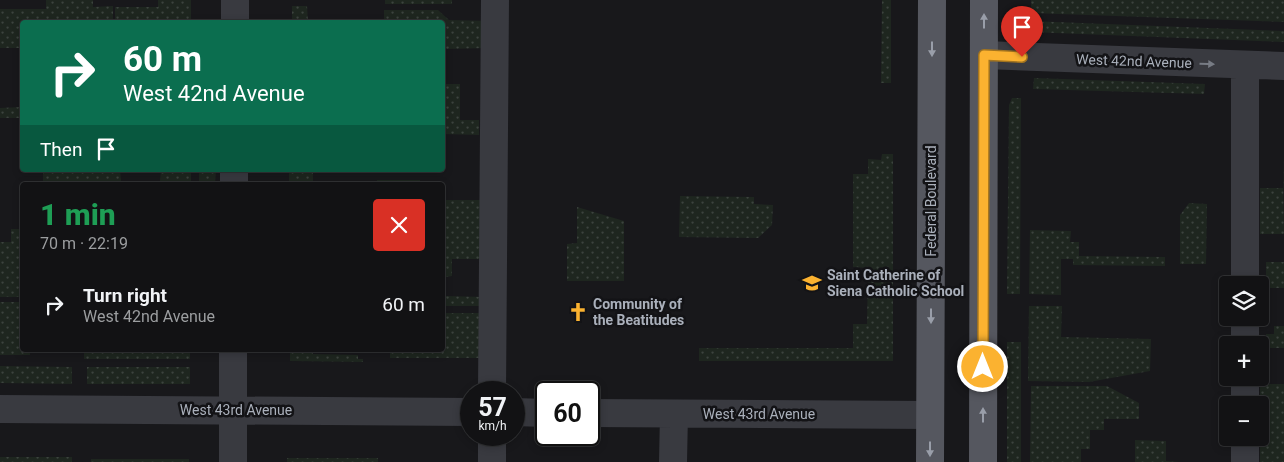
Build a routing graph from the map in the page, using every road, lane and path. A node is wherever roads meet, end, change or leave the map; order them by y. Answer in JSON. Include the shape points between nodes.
{"nodes":[{"id":1,"x":235,"y":0,"type":"edge"},
{"id":2,"x":495,"y":0,"type":"edge"},
{"id":3,"x":932,"y":0,"type":"edge"},
{"id":4,"x":984,"y":0,"type":"edge"},
{"id":5,"x":235,"y":20,"type":"edge"},
{"id":6,"x":984,"y":55,"type":"junction"},
{"id":7,"x":1245,"y":65,"type":"junction"},
{"id":8,"x":1284,"y":66,"type":"edge"},
{"id":9,"x":1245,"y":276,"type":"edge"},
{"id":10,"x":233,"y":352,"type":"edge"},
{"id":11,"x":492,"y":381,"type":"edge"},
{"id":12,"x":0,"y":409,"type":"edge"},
{"id":13,"x":233,"y":411,"type":"junction"},
{"id":14,"x":460,"y":412,"type":"edge"},
{"id":15,"x":600,"y":413,"type":"edge"},
{"id":16,"x":674,"y":414,"type":"junction"},
{"id":17,"x":930,"y":415,"type":"junction"},
{"id":18,"x":492,"y":446,"type":"edge"},
{"id":19,"x":1245,"y":446,"type":"edge"},
{"id":20,"x":233,"y":462,"type":"edge"},
{"id":21,"x":492,"y":462,"type":"edge"},
{"id":22,"x":673,"y":462,"type":"edge"},
{"id":23,"x":930,"y":462,"type":"edge"},
{"id":24,"x":983,"y":462,"type":"edge"},
{"id":25,"x":1245,"y":462,"type":"edge"}],
"edges":[{"from":1,"to":5,"type":"street"},
{"from":2,"to":11,"type":"street"},
{"from":3,"to":17,"type":"main road","name":"Federal Boulevard","one_way":true},
{"from":6,"to":4,"type":"main road","one_way":true},
{"from":6,"to":7,"type":"street","name":"West 42nd Avenue","one_way":true},
{"from":24,"to":6,"type":"main road","one_way":true},
{"from":7,"to":8,"type":"street","name":"West 42nd Avenue"},
{"from":7,"to":9,"type":"street"},
{"from":10,"to":13,"type":"street"},
{"from":12,"to":13,"type":"street","name":"West 43rd Avenue"},
{"from":13,"to":14,"type":"street","name":"West 43rd Avenue"},
{"from":13,"to":20,"type":"street"},
{"from":15,"to":16,"type":"street","name":"West 43rd Avenue"},
{"from":16,"to":17,"type":"street","name":"West 43rd Avenue"},
{"from":16,"to":22,"type":"street"},
{"from":17,"to":23,"type":"main road","name":"Federal Boulevard","one_way":true},
{"from":18,"to":21,"type":"street"},
{"from":19,"to":25,"type":"street"}]}
